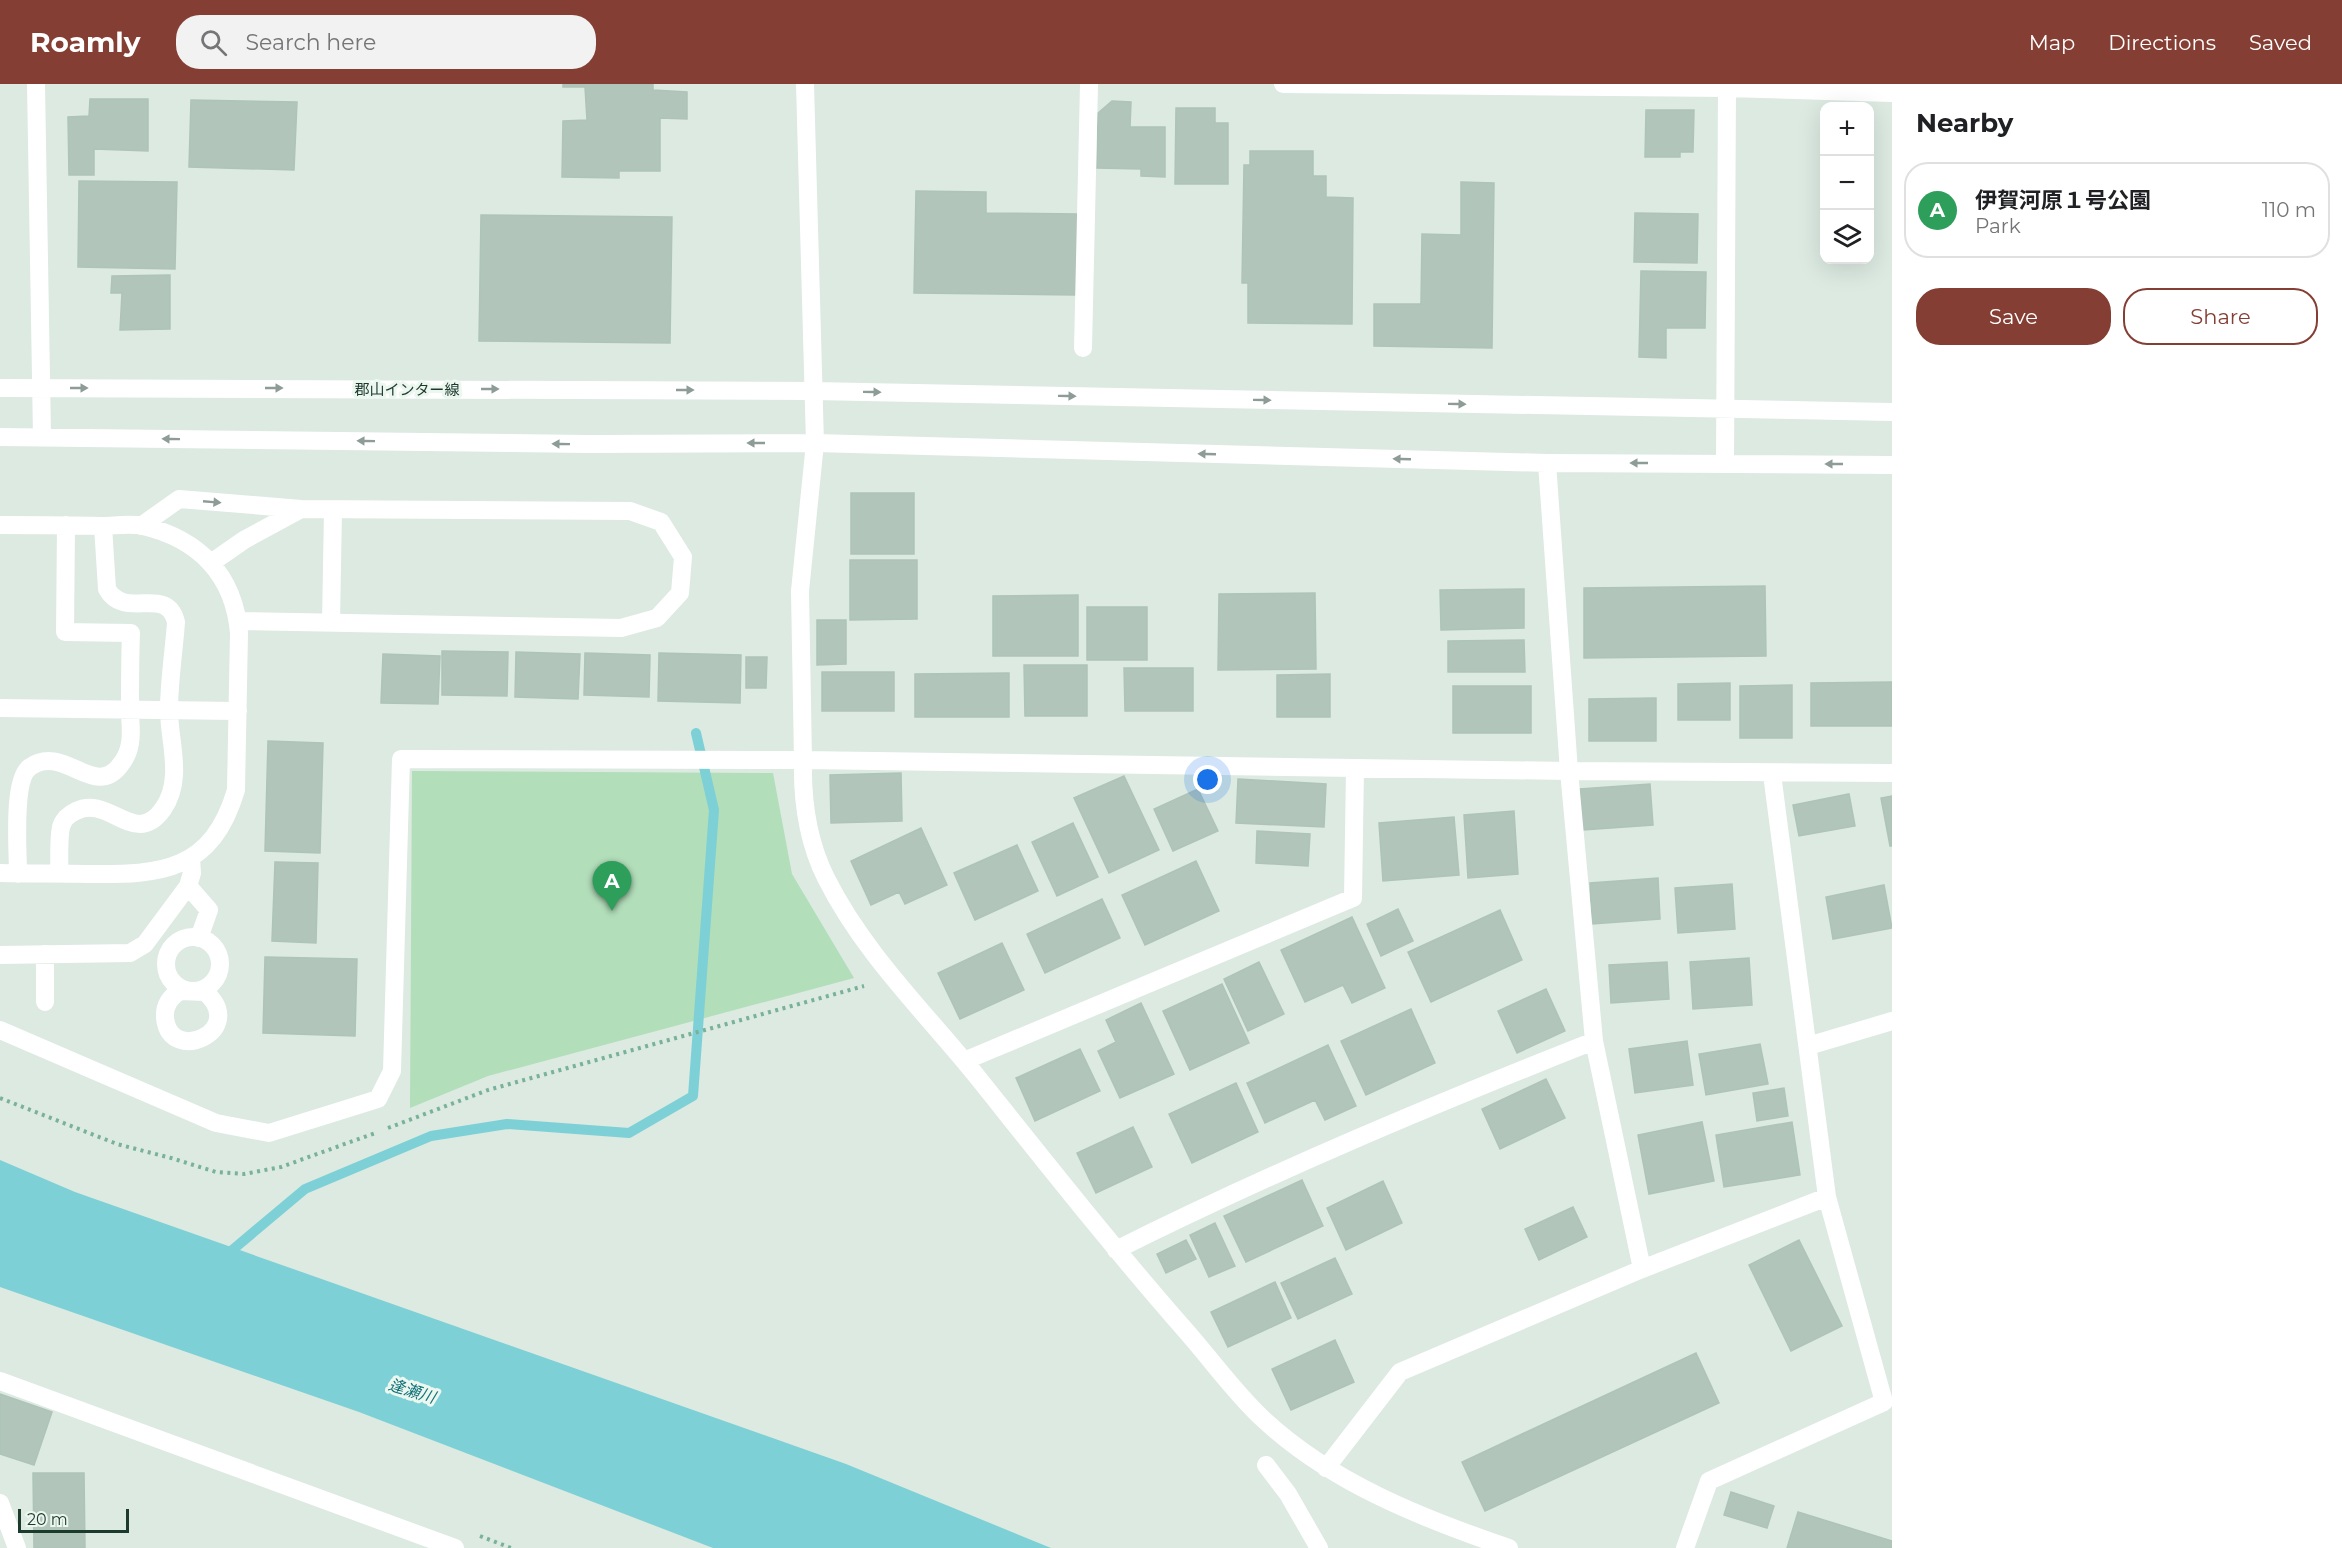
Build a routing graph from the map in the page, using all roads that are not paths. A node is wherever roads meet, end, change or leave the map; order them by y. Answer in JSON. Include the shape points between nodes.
{"nodes":[{"id":1,"x":36,"y":84,"type":"edge"},
{"id":2,"x":805,"y":84,"type":"edge"},
{"id":3,"x":1089,"y":84,"type":"edge"},
{"id":4,"x":1283,"y":84,"type":"edge"},
{"id":5,"x":1727,"y":88,"type":"junction"},
{"id":6,"x":1892,"y":93,"type":"edge"},
{"id":7,"x":1083,"y":348,"type":"dead end"},
{"id":8,"x":0,"y":388,"type":"edge"},
{"id":9,"x":39,"y":388,"type":"junction"},
{"id":10,"x":813,"y":391,"type":"junction"},
{"id":11,"x":1725,"y":409,"type":"junction"},
{"id":12,"x":1892,"y":412,"type":"edge"},
{"id":13,"x":42,"y":436,"type":"junction"},
{"id":14,"x":0,"y":437,"type":"edge"},
{"id":15,"x":815,"y":443,"type":"junction"},
{"id":16,"x":1547,"y":463,"type":"junction"},
{"id":17,"x":1725,"y":464,"type":"junction"},
{"id":18,"x":1892,"y":465,"type":"edge"},
{"id":19,"x":301,"y":509,"type":"junction"},
{"id":20,"x":333,"y":510,"type":"junction"},
{"id":21,"x":0,"y":525,"type":"edge"},
{"id":22,"x":66,"y":525,"type":"junction"},
{"id":23,"x":103,"y":526,"type":"junction"},
{"id":24,"x":141,"y":526,"type":"junction"},
{"id":25,"x":211,"y":563,"type":"junction"},
{"id":26,"x":238,"y":621,"type":"junction"},
{"id":27,"x":331,"y":623,"type":"junction"},
{"id":28,"x":0,"y":708,"type":"edge"},
{"id":29,"x":130,"y":710,"type":"junction"},
{"id":30,"x":169,"y":710,"type":"junction"},
{"id":31,"x":238,"y":711,"type":"junction"},
{"id":32,"x":803,"y":760,"type":"junction"},
{"id":33,"x":1355,"y":768,"type":"junction"},
{"id":34,"x":1569,"y":771,"type":"junction"},
{"id":35,"x":1892,"y":773,"type":"edge"},
{"id":36,"x":1772,"y":774,"type":"junction"},
{"id":37,"x":191,"y":858,"type":"junction"},
{"id":38,"x":0,"y":873,"type":"edge"},
{"id":39,"x":59,"y":873,"type":"junction"},
{"id":40,"x":18,"y":874,"type":"junction"},
{"id":41,"x":188,"y":886,"type":"junction"},
{"id":42,"x":199,"y":938,"type":"junction"},
{"id":43,"x":45,"y":954,"type":"junction"},
{"id":44,"x":0,"y":955,"type":"edge"},
{"id":45,"x":45,"y":1002,"type":"dead end"},
{"id":46,"x":1892,"y":1021,"type":"edge"},
{"id":47,"x":0,"y":1030,"type":"edge"},
{"id":48,"x":1594,"y":1041,"type":"junction"},
{"id":49,"x":1808,"y":1046,"type":"junction"},
{"id":50,"x":964,"y":1060,"type":"junction"},
{"id":51,"x":1827,"y":1197,"type":"junction"},
{"id":52,"x":1116,"y":1250,"type":"junction"},
{"id":53,"x":1642,"y":1269,"type":"junction"},
{"id":54,"x":0,"y":1381,"type":"edge"},
{"id":55,"x":1266,"y":1466,"type":"dead end"},
{"id":56,"x":1326,"y":1468,"type":"junction"},
{"id":57,"x":0,"y":1503,"type":"edge"},
{"id":58,"x":18,"y":1548,"type":"edge"},
{"id":59,"x":455,"y":1548,"type":"edge"},
{"id":60,"x":1319,"y":1548,"type":"edge"},
{"id":61,"x":1509,"y":1548,"type":"edge"},
{"id":62,"x":1685,"y":1548,"type":"edge"}],
"edges":[{"from":1,"to":9,"type":"street"},
{"from":2,"to":10,"type":"street"},
{"from":3,"to":7,"type":"street"},
{"from":4,"to":5,"type":"street"},
{"from":5,"to":6,"type":"street"},
{"from":5,"to":11,"type":"street"},
{"from":8,"to":9,"type":"street","name":"郡山インター線"},
{"from":9,"to":10,"type":"street","name":"郡山インター線","one_way":true},
{"from":9,"to":13,"type":"street"},
{"from":10,"to":11,"type":"street","name":"郡山インター線","one_way":true},
{"from":10,"to":15,"type":"street"},
{"from":11,"to":12,"type":"street","name":"郡山インター線"},
{"from":11,"to":17,"type":"street"},
{"from":13,"to":14,"type":"street"},
{"from":15,"to":13,"type":"street","one_way":true,"via":[[568,444]]},
{"from":16,"to":15,"type":"street","one_way":true},
{"from":15,"to":32,"type":"street","via":[[800,591]]},
{"from":17,"to":16,"type":"street","one_way":true},
{"from":16,"to":34,"type":"street"},
{"from":18,"to":17,"type":"street","one_way":true},
{"from":19,"to":20,"type":"street"},
{"from":24,"to":19,"type":"street","one_way":true,"via":[[179,499]]},
{"from":19,"to":25,"type":"street"},
{"from":20,"to":27,"type":"street"},
{"from":20,"to":27,"type":"street","via":[[630,511],[660,522],[683,557],[680,593],[657,618],[621,627]]},
{"from":21,"to":22,"type":"street"},
{"from":22,"to":23,"type":"street"},
{"from":22,"to":29,"type":"street","via":[[65,632],[131,633]]},
{"from":23,"to":24,"type":"street"},
{"from":23,"to":30,"type":"street","via":[[107,590],[112,597],[122,604],[162,604],[174,614]]},
{"from":24,"to":25,"type":"street","via":[[199,550]]},
{"from":25,"to":26,"type":"street","via":[[230,594]]},
{"from":26,"to":27,"type":"street"},
{"from":26,"to":31,"type":"street"},
{"from":28,"to":29,"type":"street"},
{"from":29,"to":30,"type":"street"},
{"from":29,"to":40,"type":"street","via":[[130,744],[122,764],[109,776],[88,776],[66,763],[51,760],[37,762],[22,775],[18,789]]},
{"from":30,"to":31,"type":"street"},
{"from":30,"to":39,"type":"street","via":[[174,780],[163,809],[150,820],[133,824],[96,806],[71,813],[62,826]]},
{"from":31,"to":37,"type":"street","via":[[236,790],[231,807],[206,847]]},
{"from":32,"to":33,"type":"street"},
{"from":32,"to":47,"type":"street","via":[[401,759],[392,1071],[378,1099],[269,1133],[216,1123]]},
{"from":32,"to":50,"type":"street","via":[[806,819],[826,878],[882,965]]},
{"from":33,"to":34,"type":"street"},
{"from":33,"to":50,"type":"street","via":[[1353,898]]},
{"from":34,"to":36,"type":"street"},
{"from":34,"to":48,"type":"street"},
{"from":35,"to":36,"type":"street"},
{"from":36,"to":49,"type":"street"},
{"from":37,"to":39,"type":"street","via":[[170,869],[135,875]]},
{"from":37,"to":41,"type":"street"},
{"from":38,"to":40,"type":"street"},
{"from":39,"to":40,"type":"street"},
{"from":41,"to":42,"type":"street","via":[[209,910]]},
{"from":41,"to":43,"type":"street","via":[[146,944],[130,953]]},
{"from":42,"to":42,"type":"street","via":[[214,947],[219,972],[208,986],[192,991],[170,978],[166,961],[181,940]]},
{"from":43,"to":44,"type":"street"},
{"from":43,"to":45,"type":"street"},
{"from":46,"to":49,"type":"street"},
{"from":48,"to":52,"type":"street","via":[[1304,1161]]},
{"from":48,"to":53,"type":"street"},
{"from":49,"to":51,"type":"street"},
{"from":50,"to":52,"type":"street"},
{"from":51,"to":53,"type":"street"},
{"from":51,"to":62,"type":"street","via":[[1884,1402],[1709,1481]]},
{"from":52,"to":56,"type":"street","via":[[1262,1418]]},
{"from":53,"to":56,"type":"street","via":[[1401,1372]]},
{"from":54,"to":59,"type":"street"},
{"from":55,"to":60,"type":"street","via":[[1288,1494]]},
{"from":56,"to":61,"type":"street","via":[[1387,1500]]},
{"from":57,"to":58,"type":"street"}]}
